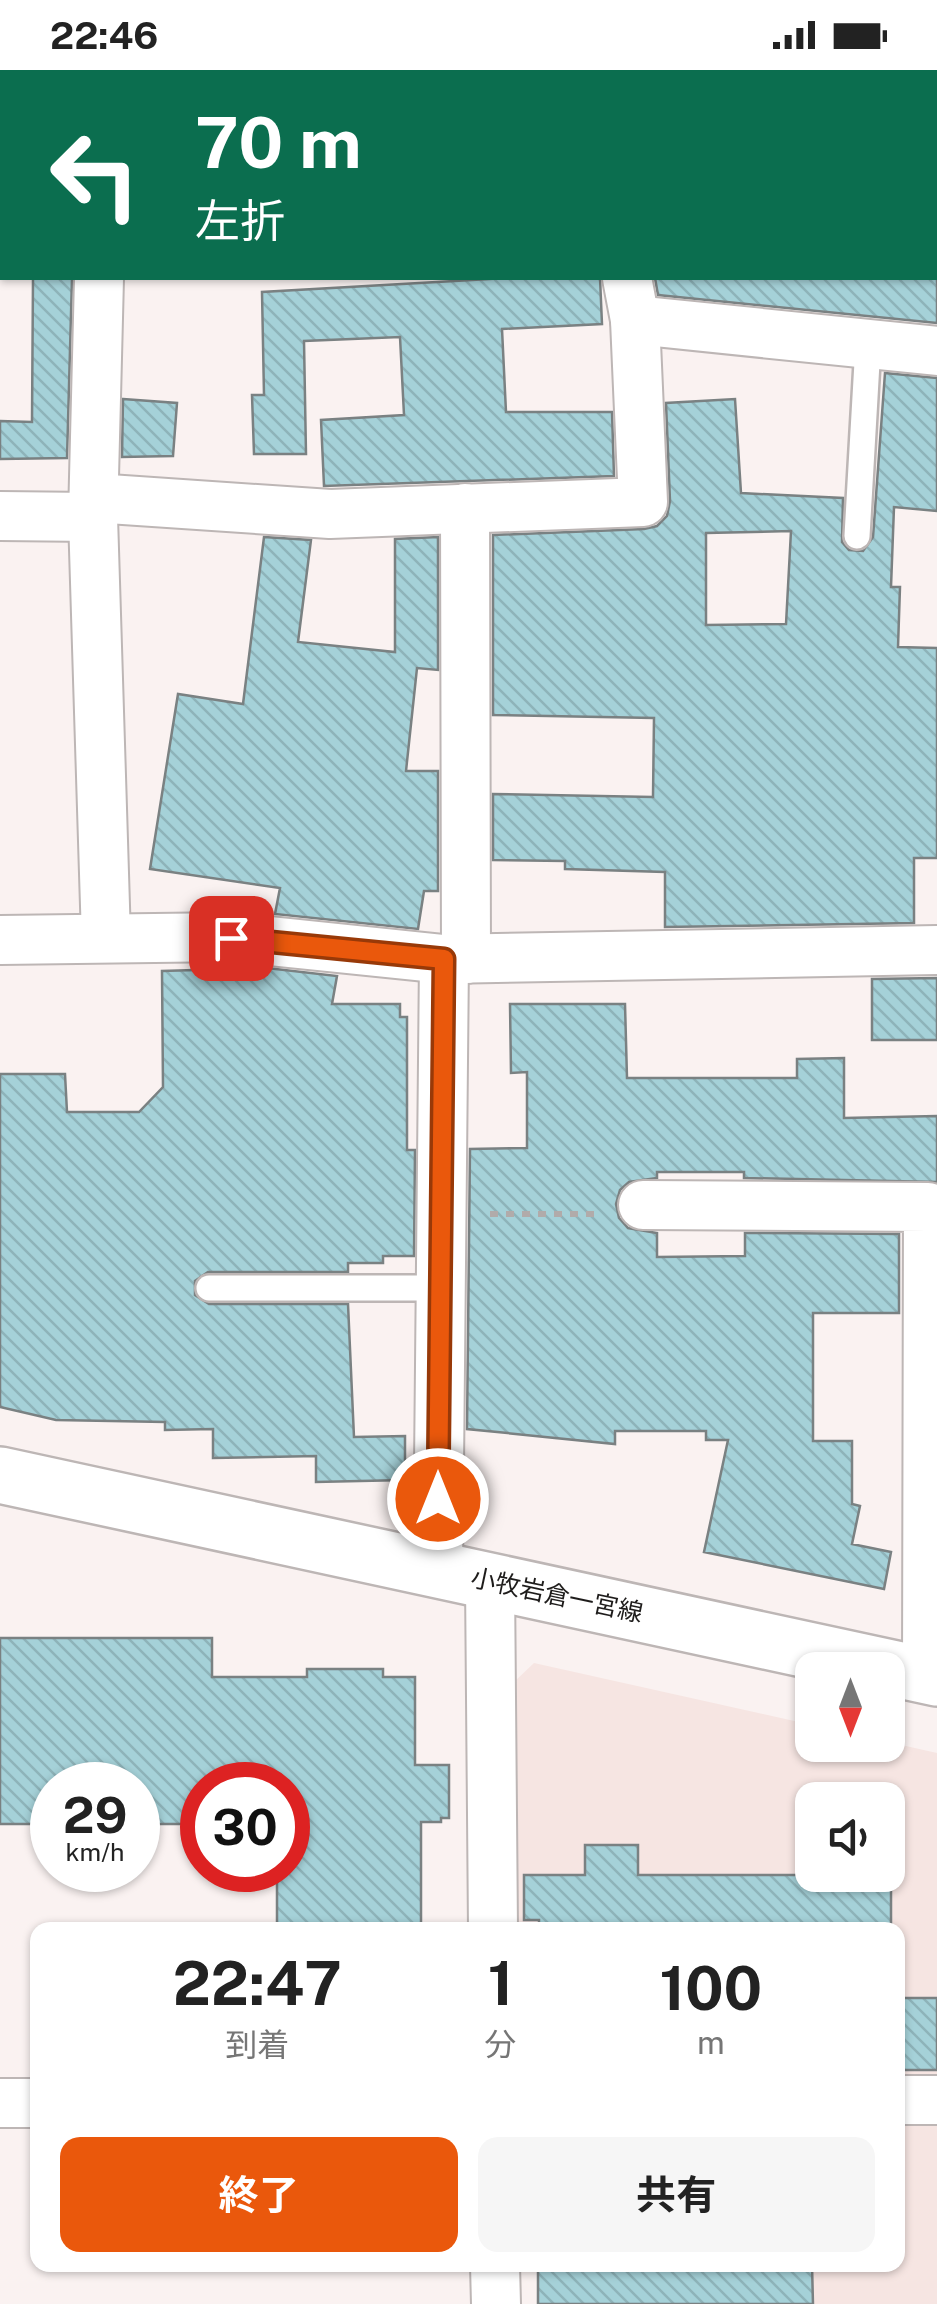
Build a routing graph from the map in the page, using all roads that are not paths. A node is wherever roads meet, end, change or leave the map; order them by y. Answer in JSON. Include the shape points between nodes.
{"nodes":[{"id":1,"x":99,"y":280,"type":"edge"},
{"id":2,"x":631,"y":299,"type":"edge"},
{"id":3,"x":868,"y":345,"type":"junction"},
{"id":4,"x":937,"y":350,"type":"edge"},
{"id":5,"x":93,"y":508,"type":"junction"},
{"id":6,"x":465,"y":508,"type":"junction"},
{"id":7,"x":0,"y":516,"type":"edge"},
{"id":8,"x":857,"y":536,"type":"dead end"},
{"id":9,"x":106,"y":938,"type":"junction"},
{"id":10,"x":0,"y":940,"type":"edge"},
{"id":11,"x":937,"y":950,"type":"edge"},
{"id":12,"x":455,"y":959,"type":"junction"},
{"id":13,"x":642,"y":1205,"type":"road end"},
{"id":14,"x":933,"y":1207,"type":"edge"},
{"id":15,"x":209,"y":1288,"type":"dead end"},
{"id":16,"x":439,"y":1288,"type":"junction"},
{"id":17,"x":0,"y":1475,"type":"edge"},
{"id":18,"x":438,"y":1570,"type":"junction"},
{"id":19,"x":490,"y":1581,"type":"junction"},
{"id":20,"x":932,"y":1677,"type":"edge"},
{"id":21,"x":493,"y":1922,"type":"edge"},
{"id":22,"x":905,"y":2100,"type":"edge"},
{"id":23,"x":937,"y":2100,"type":"edge"},
{"id":24,"x":0,"y":2103,"type":"edge"},
{"id":25,"x":30,"y":2103,"type":"edge"},
{"id":26,"x":496,"y":2272,"type":"edge"},
{"id":27,"x":496,"y":2304,"type":"edge"}],
"edges":[{"from":1,"to":5,"type":"street"},
{"from":2,"to":3,"type":"street"},
{"from":2,"to":6,"type":"street","via":[[642,502]]},
{"from":3,"to":4,"type":"street"},
{"from":3,"to":8,"type":"lane"},
{"from":5,"to":6,"type":"street","via":[[330,514]]},
{"from":5,"to":7,"type":"street"},
{"from":5,"to":9,"type":"street"},
{"from":6,"to":12,"type":"street"},
{"from":9,"to":10,"type":"street"},
{"from":9,"to":12,"type":"street","via":[[231,938]]},
{"from":11,"to":12,"type":"street"},
{"from":12,"to":16,"type":"street"},
{"from":13,"to":14,"type":"street"},
{"from":14,"to":20,"type":"street"},
{"from":15,"to":16,"type":"lane"},
{"from":16,"to":18,"type":"street"},
{"from":17,"to":18,"type":"main road","name":"小牧岩倉一宮線"},
{"from":18,"to":19,"type":"main road","name":"小牧岩倉一宮線"},
{"from":19,"to":20,"type":"main road","name":"小牧岩倉一宮線"},
{"from":19,"to":21,"type":"street"},
{"from":22,"to":23,"type":"street"},
{"from":24,"to":25,"type":"street"},
{"from":26,"to":27,"type":"street"}]}
